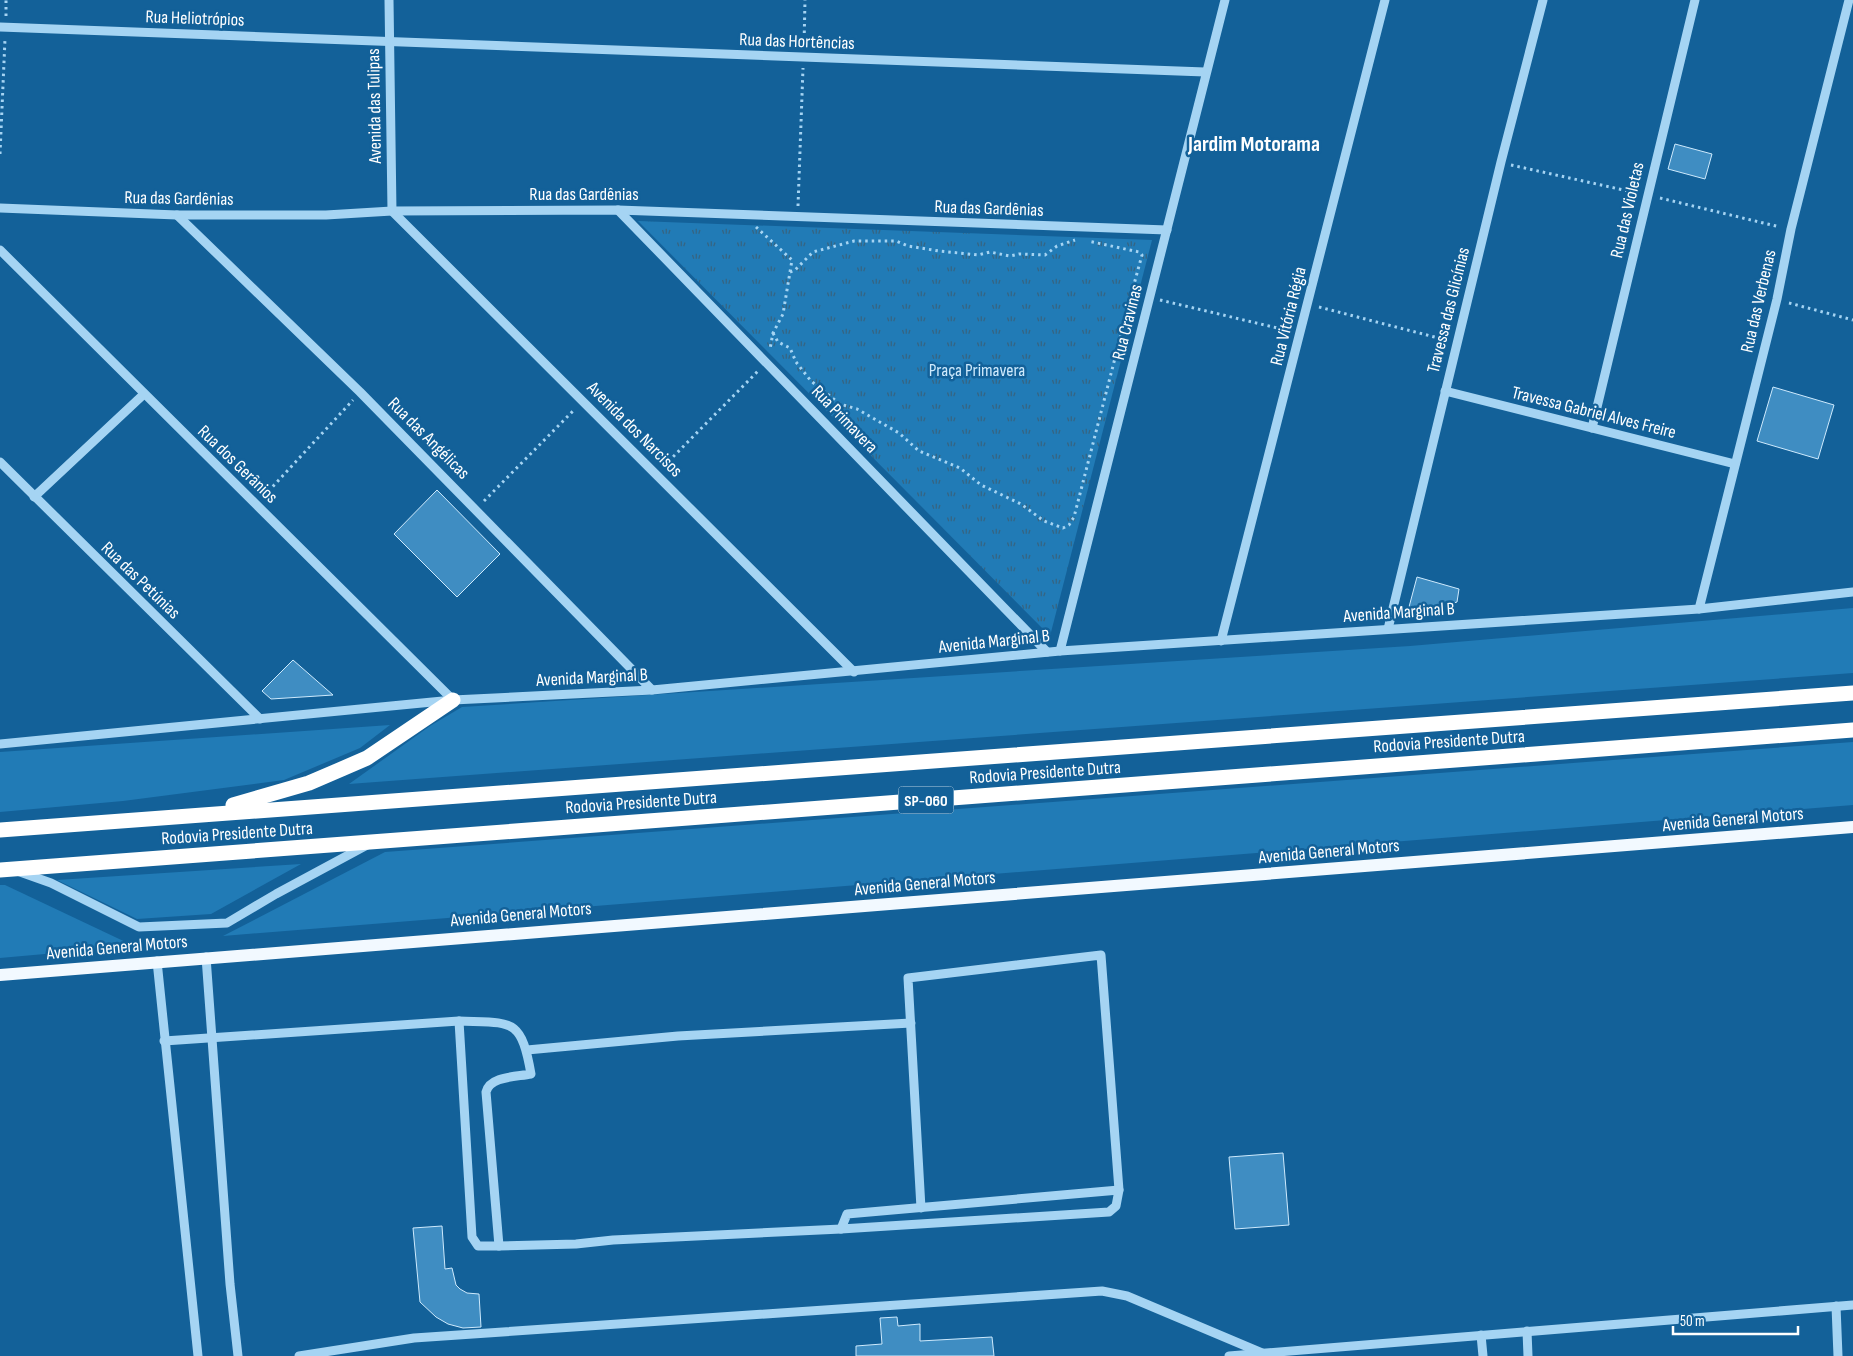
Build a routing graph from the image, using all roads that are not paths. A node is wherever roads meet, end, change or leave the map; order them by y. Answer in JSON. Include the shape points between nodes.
{"nodes":[{"id":1,"x":389,"y":0,"type":"edge"},
{"id":2,"x":1225,"y":0,"type":"edge"},
{"id":3,"x":1386,"y":0,"type":"edge"},
{"id":4,"x":1543,"y":0,"type":"edge"},
{"id":5,"x":1695,"y":0,"type":"edge"},
{"id":6,"x":1849,"y":0,"type":"edge"},
{"id":7,"x":3,"y":27,"type":"edge"},
{"id":8,"x":388,"y":42,"type":"junction"},
{"id":9,"x":1205,"y":72,"type":"junction"},
{"id":10,"x":0,"y":208,"type":"edge"},
{"id":11,"x":618,"y":210,"type":"junction"},
{"id":12,"x":392,"y":212,"type":"junction"},
{"id":13,"x":177,"y":215,"type":"junction"},
{"id":14,"x":1167,"y":230,"type":"junction"},
{"id":15,"x":0,"y":250,"type":"edge"},
{"id":16,"x":1445,"y":391,"type":"junction"},
{"id":17,"x":144,"y":394,"type":"junction"},
{"id":18,"x":1592,"y":428,"type":"junction"},
{"id":19,"x":0,"y":462,"type":"edge"},
{"id":20,"x":1735,"y":464,"type":"junction"},
{"id":21,"x":34,"y":498,"type":"junction"},
{"id":22,"x":1853,"y":592,"type":"edge"},
{"id":23,"x":1700,"y":609,"type":"junction"},
{"id":24,"x":1388,"y":629,"type":"junction"},
{"id":25,"x":1221,"y":640,"type":"junction"},
{"id":26,"x":1060,"y":651,"type":"junction"},
{"id":27,"x":1047,"y":652,"type":"junction"},
{"id":28,"x":854,"y":672,"type":"junction"},
{"id":29,"x":652,"y":690,"type":"junction"},
{"id":30,"x":1853,"y":693,"type":"edge"},
{"id":31,"x":453,"y":700,"type":"junction"},
{"id":32,"x":260,"y":719,"type":"junction"},
{"id":33,"x":1853,"y":730,"type":"edge"},
{"id":34,"x":0,"y":744,"type":"edge"},
{"id":35,"x":204,"y":814,"type":"junction"},
{"id":36,"x":1853,"y":827,"type":"edge"},
{"id":37,"x":0,"y":830,"type":"edge"},
{"id":38,"x":375,"y":841,"type":"junction"},
{"id":39,"x":6,"y":870,"type":"edge"},
{"id":40,"x":206,"y":957,"type":"junction"},
{"id":41,"x":157,"y":961,"type":"junction"},
{"id":42,"x":0,"y":975,"type":"edge"},
{"id":43,"x":459,"y":1021,"type":"junction"},
{"id":44,"x":910,"y":1023,"type":"junction"},
{"id":45,"x":212,"y":1038,"type":"junction"},
{"id":46,"x":164,"y":1041,"type":"junction"},
{"id":47,"x":527,"y":1050,"type":"junction"},
{"id":48,"x":1119,"y":1190,"type":"junction"},
{"id":49,"x":921,"y":1208,"type":"junction"},
{"id":50,"x":841,"y":1229,"type":"junction"},
{"id":51,"x":499,"y":1246,"type":"junction"},
{"id":52,"x":1853,"y":1305,"type":"edge"},
{"id":53,"x":1836,"y":1306,"type":"junction"},
{"id":54,"x":1527,"y":1332,"type":"junction"},
{"id":55,"x":1481,"y":1335,"type":"junction"},
{"id":56,"x":1262,"y":1353,"type":"junction"},
{"id":57,"x":1302,"y":1353,"type":"edge"},
{"id":58,"x":198,"y":1356,"type":"edge"},
{"id":59,"x":238,"y":1356,"type":"edge"},
{"id":60,"x":299,"y":1356,"type":"edge"},
{"id":61,"x":1229,"y":1356,"type":"edge"},
{"id":62,"x":1483,"y":1356,"type":"edge"},
{"id":63,"x":1528,"y":1356,"type":"edge"},
{"id":64,"x":1838,"y":1356,"type":"edge"}],
"edges":[{"from":1,"to":8,"type":"street","name":"Avenida das Tulipas"},
{"from":2,"to":9,"type":"street","name":"Rua Cravinas"},
{"from":3,"to":25,"type":"street","name":"Rua Vitória Régia"},
{"from":4,"to":16,"type":"street","name":"Travessa das Glicínias"},
{"from":5,"to":18,"type":"street","name":"Rua das Violetas"},
{"from":6,"to":20,"type":"street","name":"Rua das Verbenas"},
{"from":7,"to":8,"type":"street","name":"Rua Heliotrópios"},
{"from":8,"to":9,"type":"street","name":"Rua das Hortências"},
{"from":8,"to":12,"type":"street","name":"Avenida das Tulipas"},
{"from":9,"to":14,"type":"street","name":"Rua Cravinas"},
{"from":10,"to":13,"type":"street","name":"Rua das Gardênias"},
{"from":11,"to":12,"type":"street","name":"Rua das Gardênias"},
{"from":11,"to":14,"type":"street","name":"Rua das Gardênias"},
{"from":11,"to":27,"type":"street","name":"Rua Primavera"},
{"from":12,"to":13,"type":"street","name":"Rua das Gardênias"},
{"from":12,"to":28,"type":"street","name":"Avenida dos Narcisos"},
{"from":13,"to":29,"type":"street","name":"Rua das Angélicas","via":[[360,392]]},
{"from":14,"to":26,"type":"street","name":"Rua Cravinas"},
{"from":15,"to":17,"type":"street","name":"Rua dos Gerânios"},
{"from":16,"to":18,"type":"street","name":"Travessa Gabriel Alves Freire"},
{"from":16,"to":24,"type":"street","name":"Travessa das Glicínias"},
{"from":17,"to":21,"type":"street"},
{"from":17,"to":31,"type":"street","name":"Rua dos Gerânios"},
{"from":18,"to":20,"type":"street","name":"Travessa Gabriel Alves Freire"},
{"from":19,"to":21,"type":"street","name":"Rua das Petúnias"},
{"from":20,"to":23,"type":"street","name":"Rua das Verbenas"},
{"from":21,"to":32,"type":"street","name":"Rua das Petúnias"},
{"from":22,"to":23,"type":"street","name":"Avenida Marginal B"},
{"from":23,"to":24,"type":"street","name":"Avenida Marginal B"},
{"from":24,"to":25,"type":"street","name":"Avenida Marginal B"},
{"from":25,"to":26,"type":"street","name":"Avenida Marginal B"},
{"from":26,"to":27,"type":"street","name":"Avenida Marginal B"},
{"from":27,"to":28,"type":"street","name":"Avenida Marginal B"},
{"from":28,"to":29,"type":"street","name":"Avenida Marginal B"},
{"from":29,"to":31,"type":"street","name":"Avenida Marginal B"},
{"from":30,"to":35,"type":"highway","name":"Rodovia Presidente Dutra","number":"SP-060"},
{"from":31,"to":32,"type":"street","name":"Avenida Marginal B"},
{"from":31,"to":35,"type":"highway","via":[[368,758],[309,783]]},
{"from":32,"to":34,"type":"street","name":"Avenida Marginal B"},
{"from":33,"to":38,"type":"highway","name":"Rodovia Presidente Dutra","number":"SP-060"},
{"from":35,"to":37,"type":"highway","name":"Rodovia Presidente Dutra","number":"SP-060"},
{"from":36,"to":40,"type":"main road","name":"Avenida General Motors"},
{"from":38,"to":39,"type":"highway","name":"Rodovia Presidente Dutra","number":"SP-060"},
{"from":38,"to":39,"type":"street","via":[[227,923],[139,927],[51,883]]},
{"from":40,"to":41,"type":"main road","name":"Avenida General Motors"},
{"from":40,"to":45,"type":"street"},
{"from":41,"to":42,"type":"main road","name":"Avenida General Motors"},
{"from":41,"to":46,"type":"street"},
{"from":43,"to":45,"type":"street"},
{"from":43,"to":47,"type":"street","via":[[502,1023],[520,1032]]},
{"from":43,"to":51,"type":"street","via":[[472,1237],[478,1246]]},
{"from":44,"to":47,"type":"street","via":[[678,1036]]},
{"from":44,"to":48,"type":"street","via":[[908,978],[1101,955]]},
{"from":44,"to":49,"type":"street"},
{"from":45,"to":46,"type":"street"},
{"from":45,"to":59,"type":"street"},
{"from":46,"to":58,"type":"street"},
{"from":47,"to":51,"type":"street","via":[[531,1074],[492,1081],[486,1092]]},
{"from":48,"to":49,"type":"street"},
{"from":48,"to":50,"type":"street","via":[[1116,1206],[1109,1212]]},
{"from":49,"to":50,"type":"street","via":[[848,1214]]},
{"from":50,"to":51,"type":"street"},
{"from":52,"to":53,"type":"street"},
{"from":53,"to":54,"type":"street"},
{"from":53,"to":64,"type":"street"},
{"from":54,"to":55,"type":"street"},
{"from":54,"to":63,"type":"street"},
{"from":55,"to":57,"type":"street"},
{"from":55,"to":62,"type":"street"},
{"from":56,"to":57,"type":"street"},
{"from":56,"to":60,"type":"street","via":[[1127,1296],[1102,1290],[414,1338]]},
{"from":56,"to":61,"type":"street"}]}
